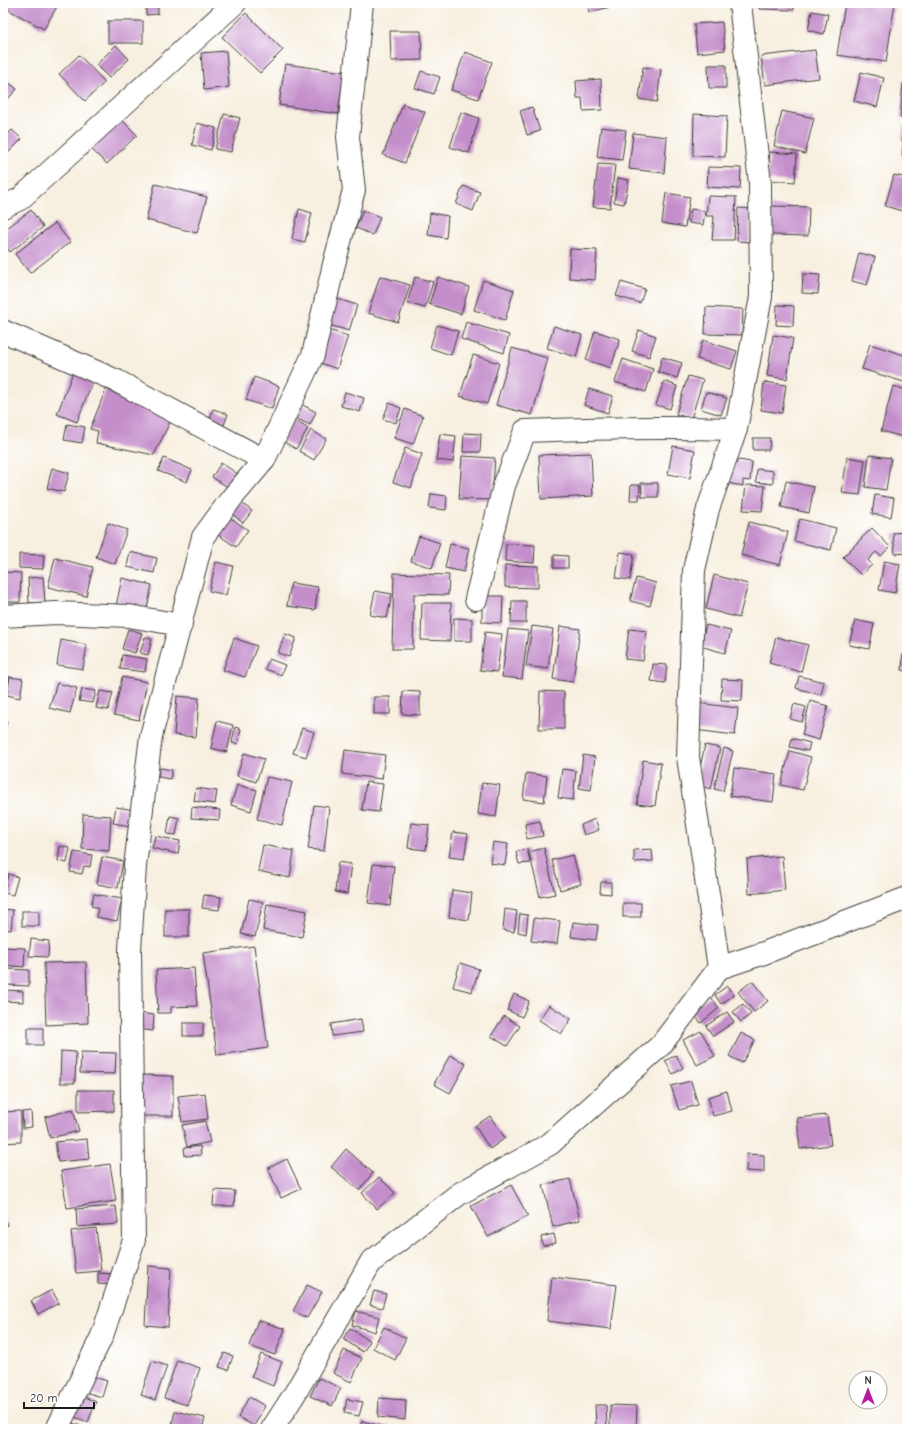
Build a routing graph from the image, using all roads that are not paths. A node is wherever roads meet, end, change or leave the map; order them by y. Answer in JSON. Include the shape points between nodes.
{"nodes":[{"id":1,"x":362,"y":3,"type":"edge"},
{"id":2,"x":740,"y":3,"type":"edge"},
{"id":3,"x":231,"y":4,"type":"edge"},
{"id":4,"x":3,"y":207,"type":"edge"},
{"id":5,"x":3,"y":331,"type":"edge"},
{"id":6,"x":736,"y":429,"type":"junction"},
{"id":7,"x":264,"y":460,"type":"junction"},
{"id":8,"x":476,"y":599,"type":"dead end"},
{"id":9,"x":3,"y":616,"type":"edge"},
{"id":10,"x":181,"y":625,"type":"junction"},
{"id":11,"x":907,"y":898,"type":"edge"},
{"id":12,"x":719,"y":968,"type":"junction"},
{"id":13,"x":57,"y":1429,"type":"edge"},
{"id":14,"x":272,"y":1429,"type":"edge"}],
"edges":[{"from":1,"to":7,"type":"street","via":[[348,136],[354,190],[313,355]]},
{"from":2,"to":6,"type":"street","via":[[760,183],[761,297]]},
{"from":3,"to":4,"type":"street","via":[[20,199]]},
{"from":5,"to":7,"type":"street","via":[[117,381]]},
{"from":6,"to":8,"type":"street","via":[[671,427],[524,431],[504,486]]},
{"from":6,"to":12,"type":"street","via":[[708,509],[694,570],[691,637],[688,757]]},
{"from":7,"to":10,"type":"street","via":[[231,498],[203,537]]},
{"from":9,"to":10,"type":"street","via":[[56,613],[129,616]]},
{"from":10,"to":13,"type":"street","via":[[150,736],[135,866],[130,950],[134,1240],[102,1336]]},
{"from":11,"to":12,"type":"street"},
{"from":12,"to":14,"type":"street","via":[[661,1045],[550,1144],[459,1194],[371,1262]]}]}
